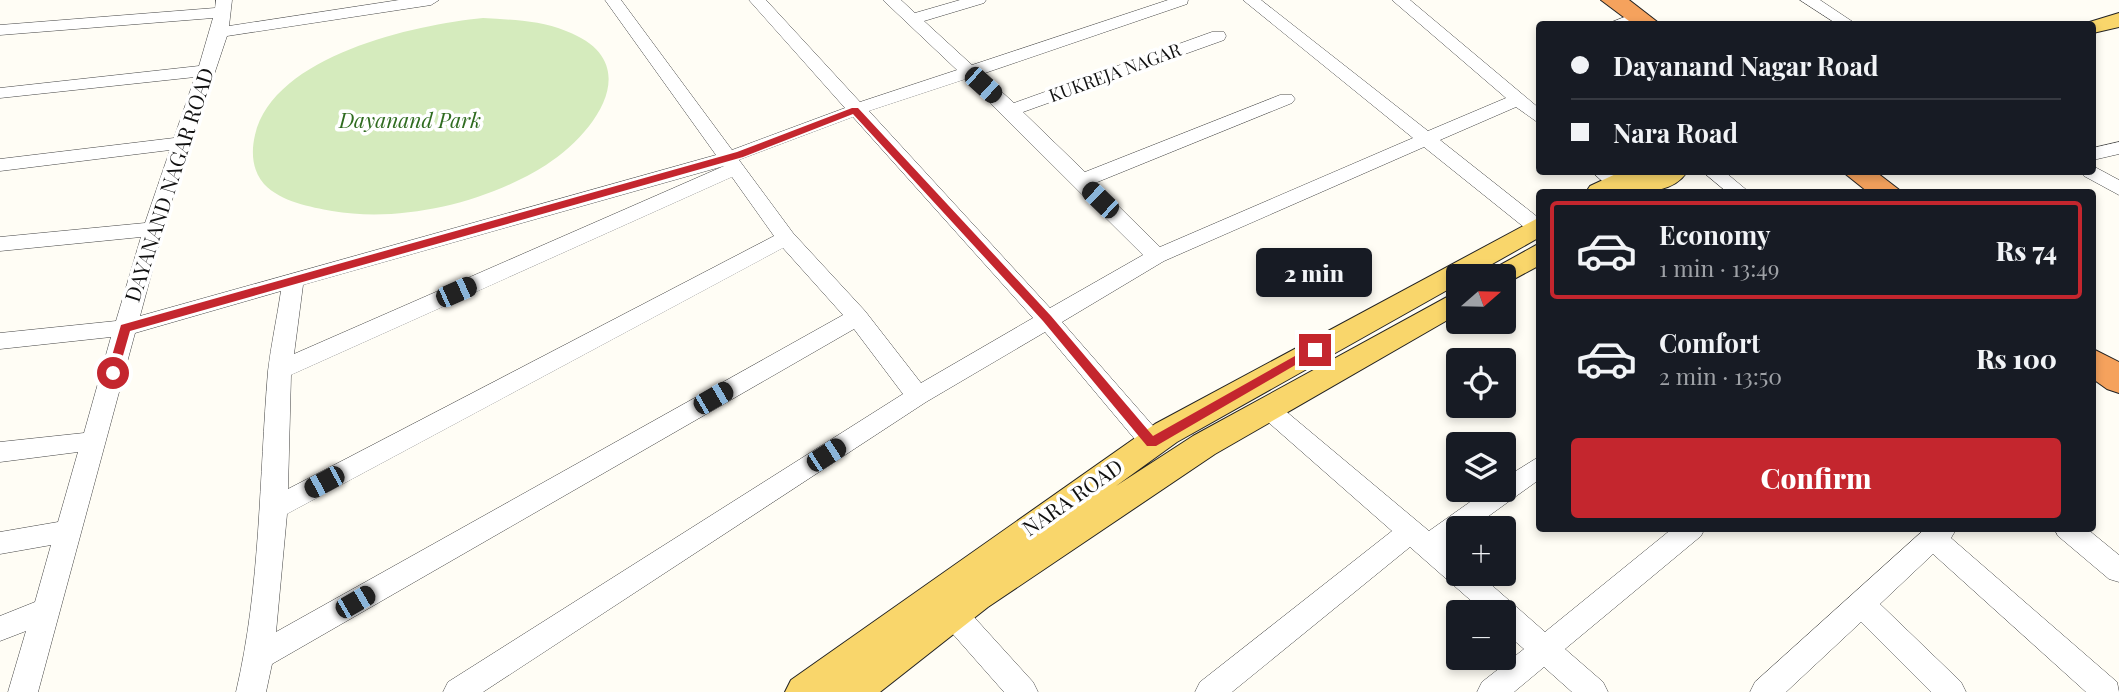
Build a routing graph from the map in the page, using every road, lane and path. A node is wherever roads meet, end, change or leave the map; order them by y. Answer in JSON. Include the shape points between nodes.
{"nodes":[{"id":1,"x":431,"y":0,"type":"edge"},
{"id":2,"x":614,"y":0,"type":"edge"},
{"id":3,"x":757,"y":0,"type":"edge"},
{"id":4,"x":891,"y":0,"type":"edge"},
{"id":5,"x":978,"y":0,"type":"edge"},
{"id":6,"x":1251,"y":0,"type":"edge"},
{"id":7,"x":1401,"y":0,"type":"edge"},
{"id":8,"x":1598,"y":0,"type":"edge"},
{"id":9,"x":1614,"y":0,"type":"edge"},
{"id":10,"x":1808,"y":0,"type":"edge"},
{"id":11,"x":1181,"y":1,"type":"edge"},
{"id":12,"x":222,"y":15,"type":"edge"},
{"id":13,"x":912,"y":19,"type":"junction"},
{"id":14,"x":2119,"y":20,"type":"edge"},
{"id":15,"x":1627,"y":21,"type":"edge"},
{"id":16,"x":1629,"y":21,"type":"edge"},
{"id":17,"x":1843,"y":21,"type":"edge"},
{"id":18,"x":2096,"y":25,"type":"edge"},
{"id":19,"x":0,"y":30,"type":"edge"},
{"id":20,"x":2119,"y":33,"type":"edge"},
{"id":21,"x":1218,"y":36,"type":"dead end"},
{"id":22,"x":2096,"y":37,"type":"edge"},
{"id":23,"x":206,"y":71,"type":"junction"},
{"id":24,"x":969,"y":72,"type":"junction"},
{"id":25,"x":0,"y":93,"type":"edge"},
{"id":26,"x":1286,"y":99,"type":"dead end"},
{"id":27,"x":1518,"y":99,"type":"junction"},
{"id":28,"x":855,"y":110,"type":"junction"},
{"id":29,"x":1011,"y":110,"type":"junction"},
{"id":30,"x":1536,"y":115,"type":"edge"},
{"id":31,"x":1425,"y":139,"type":"junction"},
{"id":32,"x":181,"y":143,"type":"junction"},
{"id":33,"x":2119,"y":148,"type":"edge"},
{"id":34,"x":2096,"y":152,"type":"edge"},
{"id":35,"x":0,"y":164,"type":"edge"},
{"id":36,"x":730,"y":164,"type":"junction"},
{"id":37,"x":1662,"y":175,"type":"edge"},
{"id":38,"x":1717,"y":175,"type":"edge"},
{"id":39,"x":1839,"y":175,"type":"edge"},
{"id":40,"x":1862,"y":175,"type":"edge"},
{"id":41,"x":2096,"y":175,"type":"edge"},
{"id":42,"x":1081,"y":181,"type":"junction"},
{"id":43,"x":1628,"y":184,"type":"edge"},
{"id":44,"x":1735,"y":189,"type":"edge"},
{"id":45,"x":1860,"y":189,"type":"edge"},
{"id":46,"x":1882,"y":189,"type":"edge"},
{"id":47,"x":2119,"y":189,"type":"edge"},
{"id":48,"x":153,"y":229,"type":"junction"},
{"id":49,"x":1536,"y":232,"type":"edge"},
{"id":50,"x":1536,"y":237,"type":"edge"},
{"id":51,"x":786,"y":238,"type":"junction"},
{"id":52,"x":1536,"y":238,"type":"edge"},
{"id":53,"x":0,"y":244,"type":"edge"},
{"id":54,"x":1157,"y":256,"type":"junction"},
{"id":55,"x":1514,"y":264,"type":"edge"},
{"id":56,"x":293,"y":281,"type":"junction"},
{"id":57,"x":1446,"y":308,"type":"edge"},
{"id":58,"x":857,"y":317,"type":"junction"},
{"id":59,"x":1047,"y":318,"type":"junction"},
{"id":60,"x":125,"y":328,"type":"junction"},
{"id":61,"x":2096,"y":340,"type":"edge"},
{"id":62,"x":0,"y":341,"type":"edge"},
{"id":63,"x":2119,"y":357,"type":"edge"},
{"id":64,"x":2096,"y":363,"type":"edge"},
{"id":65,"x":280,"y":370,"type":"junction"},
{"id":66,"x":2119,"y":380,"type":"edge"},
{"id":67,"x":918,"y":396,"type":"junction"},
{"id":68,"x":1268,"y":409,"type":"junction"},
{"id":69,"x":93,"y":440,"type":"junction"},
{"id":70,"x":1152,"y":442,"type":"junction"},
{"id":71,"x":0,"y":452,"type":"edge"},
{"id":72,"x":1536,"y":468,"type":"edge"},
{"id":73,"x":275,"y":508,"type":"junction"},
{"id":74,"x":68,"y":531,"type":"junction"},
{"id":75,"x":1687,"y":532,"type":"edge"},
{"id":76,"x":2072,"y":532,"type":"edge"},
{"id":77,"x":1939,"y":533,"type":"edge"},
{"id":78,"x":1420,"y":538,"type":"junction"},
{"id":79,"x":0,"y":543,"type":"edge"},
{"id":80,"x":1446,"y":561,"type":"edge"},
{"id":81,"x":2119,"y":571,"type":"edge"},
{"id":82,"x":1473,"y":586,"type":"edge"},
{"id":83,"x":1489,"y":600,"type":"edge"},
{"id":84,"x":1863,"y":606,"type":"junction"},
{"id":85,"x":46,"y":610,"type":"junction"},
{"id":86,"x":954,"y":615,"type":"junction"},
{"id":87,"x":1516,"y":625,"type":"edge"},
{"id":88,"x":0,"y":629,"type":"edge"},
{"id":89,"x":1542,"y":648,"type":"junction"},
{"id":90,"x":259,"y":656,"type":"junction"},
{"id":91,"x":1778,"y":688,"type":"edge"},
{"id":92,"x":23,"y":692,"type":"edge"},
{"id":93,"x":251,"y":692,"type":"edge"},
{"id":94,"x":458,"y":692,"type":"edge"},
{"id":95,"x":804,"y":692,"type":"edge"},
{"id":96,"x":850,"y":692,"type":"edge"},
{"id":97,"x":1023,"y":692,"type":"edge"},
{"id":98,"x":1210,"y":692,"type":"edge"},
{"id":99,"x":1492,"y":692,"type":"edge"},
{"id":100,"x":1593,"y":692,"type":"edge"},
{"id":101,"x":1951,"y":692,"type":"edge"},
{"id":102,"x":2107,"y":692,"type":"edge"}],
"edges":[{"from":1,"to":12,"type":"street"},
{"from":2,"to":36,"type":"street"},
{"from":3,"to":28,"type":"street"},
{"from":4,"to":13,"type":"street"},
{"from":5,"to":13,"type":"street"},
{"from":6,"to":31,"type":"street"},
{"from":7,"to":27,"type":"street"},
{"from":8,"to":15,"type":"highway"},
{"from":9,"to":16,"type":"highway"},
{"from":10,"to":17,"type":"street"},
{"from":11,"to":24,"type":"street"},
{"from":12,"to":19,"type":"street"},
{"from":12,"to":23,"type":"street","name":"DAYANAND NAGAR ROAD"},
{"from":13,"to":24,"type":"street"},
{"from":14,"to":18,"type":"main road"},
{"from":20,"to":22,"type":"main road"},
{"from":21,"to":29,"type":"street","name":"KUKREJA NAGAR"},
{"from":23,"to":25,"type":"street"},
{"from":23,"to":32,"type":"street","name":"DAYANAND NAGAR ROAD"},
{"from":24,"to":28,"type":"street"},
{"from":24,"to":29,"type":"street"},
{"from":26,"to":42,"type":"street"},
{"from":27,"to":30,"type":"street"},
{"from":27,"to":31,"type":"street"},
{"from":28,"to":36,"type":"street"},
{"from":28,"to":59,"type":"street"},
{"from":29,"to":42,"type":"street"},
{"from":31,"to":49,"type":"street"},
{"from":31,"to":54,"type":"street"},
{"from":32,"to":35,"type":"street"},
{"from":32,"to":48,"type":"street","name":"DAYANAND NAGAR ROAD"},
{"from":33,"to":34,"type":"street"},
{"from":36,"to":51,"type":"street"},
{"from":36,"to":56,"type":"street"},
{"from":36,"to":65,"type":"street"},
{"from":37,"to":43,"type":"main road"},
{"from":38,"to":44,"type":"street"},
{"from":39,"to":45,"type":"highway"},
{"from":40,"to":46,"type":"highway"},
{"from":41,"to":47,"type":"street"},
{"from":42,"to":54,"type":"street"},
{"from":48,"to":53,"type":"street"},
{"from":48,"to":60,"type":"street","name":"DAYANAND NAGAR ROAD"},
{"from":50,"to":70,"type":"main road","name":"NARA ROAD"},
{"from":51,"to":58,"type":"street"},
{"from":51,"to":73,"type":"street"},
{"from":52,"to":55,"type":"main road"},
{"from":54,"to":59,"type":"street"},
{"from":56,"to":60,"type":"street"},
{"from":56,"to":65,"type":"street"},
{"from":57,"to":68,"type":"main road"},
{"from":58,"to":67,"type":"street"},
{"from":58,"to":90,"type":"street"},
{"from":59,"to":67,"type":"street"},
{"from":59,"to":70,"type":"street"},
{"from":60,"to":62,"type":"street"},
{"from":60,"to":69,"type":"street","name":"DAYANAND NAGAR ROAD"},
{"from":61,"to":63,"type":"highway"},
{"from":64,"to":66,"type":"highway"},
{"from":65,"to":73,"type":"street"},
{"from":67,"to":94,"type":"street"},
{"from":68,"to":78,"type":"street"},
{"from":68,"to":86,"type":"main road","via":[[1034,555]]},
{"from":69,"to":71,"type":"street"},
{"from":69,"to":74,"type":"street","name":"DAYANAND NAGAR ROAD"},
{"from":70,"to":95,"type":"main road","name":"NARA ROAD"},
{"from":72,"to":78,"type":"street"},
{"from":73,"to":90,"type":"street"},
{"from":74,"to":79,"type":"street"},
{"from":74,"to":85,"type":"street","name":"DAYANAND NAGAR ROAD"},
{"from":75,"to":89,"type":"street"},
{"from":76,"to":81,"type":"street"},
{"from":77,"to":84,"type":"street"},
{"from":77,"to":102,"type":"street"},
{"from":78,"to":80,"type":"street"},
{"from":78,"to":98,"type":"street"},
{"from":82,"to":83,"type":"street"},
{"from":84,"to":91,"type":"street"},
{"from":84,"to":101,"type":"street"},
{"from":85,"to":88,"type":"street"},
{"from":85,"to":92,"type":"street","name":"DAYANAND NAGAR ROAD"},
{"from":86,"to":96,"type":"main road"},
{"from":86,"to":97,"type":"street"},
{"from":87,"to":89,"type":"street"},
{"from":89,"to":99,"type":"street"},
{"from":89,"to":100,"type":"street"},
{"from":90,"to":93,"type":"street"}]}
